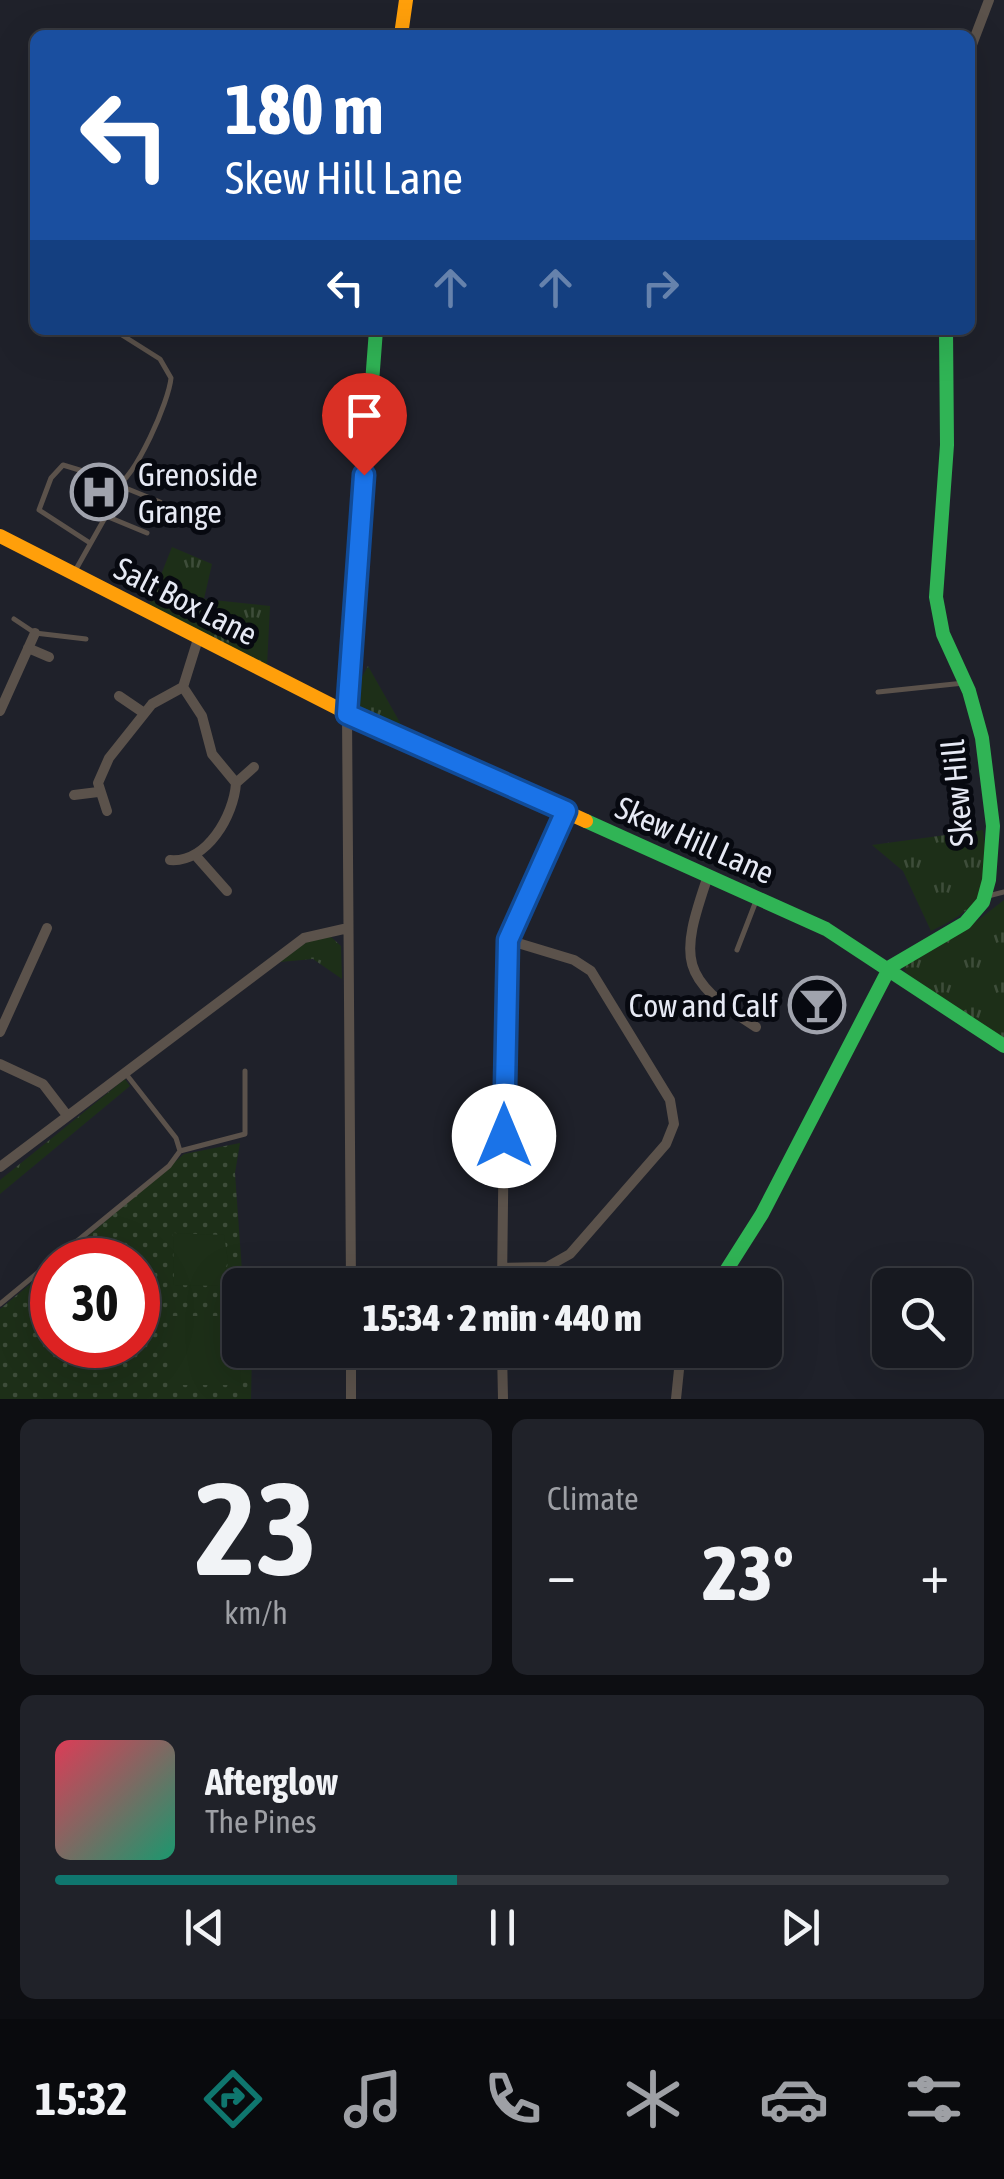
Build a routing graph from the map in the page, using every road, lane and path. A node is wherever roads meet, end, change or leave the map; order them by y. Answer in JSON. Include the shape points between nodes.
{"nodes":[{"id":1,"x":406,"y":0,"type":"edge"},
{"id":2,"x":989,"y":0,"type":"edge"},
{"id":3,"x":402,"y":30,"type":"edge"},
{"id":4,"x":975,"y":37,"type":"edge"},
{"id":5,"x":122,"y":335,"type":"edge"},
{"id":6,"x":376,"y":335,"type":"edge"},
{"id":7,"x":946,"y":335,"type":"edge"},
{"id":8,"x":117,"y":486,"type":"junction"},
{"id":9,"x":160,"y":502,"type":"dead end"},
{"id":10,"x":106,"y":516,"type":"junction"},
{"id":11,"x":147,"y":533,"type":"dead end"},
{"id":12,"x":0,"y":536,"type":"edge"},
{"id":13,"x":90,"y":543,"type":"junction"},
{"id":14,"x":73,"y":573,"type":"junction"},
{"id":15,"x":14,"y":619,"type":"dead end"},
{"id":16,"x":35,"y":633,"type":"junction"},
{"id":17,"x":198,"y":638,"type":"junction"},
{"id":18,"x":86,"y":639,"type":"dead end"},
{"id":19,"x":28,"y":648,"type":"junction"},
{"id":20,"x":49,"y":657,"type":"dead end"},
{"id":21,"x":965,"y":683,"type":"junction"},
{"id":22,"x":183,"y":687,"type":"junction"},
{"id":23,"x":878,"y":692,"type":"dead end"},
{"id":24,"x":3,"y":694,"type":"edge"},
{"id":25,"x":120,"y":696,"type":"dead end"},
{"id":26,"x":0,"y":711,"type":"edge"},
{"id":27,"x":144,"y":713,"type":"junction"},
{"id":28,"x":347,"y":714,"type":"junction"},
{"id":29,"x":254,"y":767,"type":"dead end"},
{"id":30,"x":236,"y":783,"type":"junction"},
{"id":31,"x":98,"y":792,"type":"junction"},
{"id":32,"x":74,"y":795,"type":"dead end"},
{"id":33,"x":566,"y":811,"type":"junction"},
{"id":34,"x":107,"y":812,"type":"dead end"},
{"id":35,"x":196,"y":856,"type":"junction"},
{"id":36,"x":170,"y":860,"type":"dead end"},
{"id":37,"x":708,"y":876,"type":"junction"},
{"id":38,"x":227,"y":891,"type":"dead end"},
{"id":39,"x":1004,"y":892,"type":"edge"},
{"id":40,"x":985,"y":896,"type":"junction"},
{"id":41,"x":757,"y":898,"type":"junction"},
{"id":42,"x":47,"y":928,"type":"dead end"},
{"id":43,"x":348,"y":928,"type":"junction"},
{"id":44,"x":508,"y":940,"type":"junction"},
{"id":45,"x":737,"y":950,"type":"dead end"},
{"id":46,"x":890,"y":967,"type":"junction"},
{"id":47,"x":756,"y":1027,"type":"dead end"},
{"id":48,"x":0,"y":1032,"type":"edge"},
{"id":49,"x":1004,"y":1046,"type":"edge"},
{"id":50,"x":0,"y":1064,"type":"edge"},
{"id":51,"x":123,"y":1070,"type":"junction"},
{"id":52,"x":245,"y":1070,"type":"dead end"},
{"id":53,"x":66,"y":1114,"type":"junction"},
{"id":54,"x":180,"y":1151,"type":"junction"},
{"id":55,"x":0,"y":1167,"type":"edge"},
{"id":56,"x":81,"y":1238,"type":"edge"},
{"id":57,"x":351,"y":1268,"type":"edge"},
{"id":58,"x":502,"y":1268,"type":"joint"},
{"id":59,"x":728,"y":1268,"type":"edge"},
{"id":60,"x":30,"y":1280,"type":"edge"},
{"id":61,"x":0,"y":1304,"type":"edge"},
{"id":62,"x":351,"y":1368,"type":"edge"},
{"id":63,"x":502,"y":1368,"type":"edge"},
{"id":64,"x":679,"y":1368,"type":"edge"},
{"id":65,"x":351,"y":1399,"type":"edge"},
{"id":66,"x":503,"y":1399,"type":"edge"},
{"id":67,"x":676,"y":1399,"type":"edge"}],
"edges":[{"from":1,"to":3,"type":"street"},
{"from":2,"to":4,"type":"street"},
{"from":5,"to":8,"type":"lane","via":[[160,360],[171,378],[137,461]]},
{"from":6,"to":28,"type":"street"},
{"from":7,"to":21,"type":"street","name":"Skew Hill","via":[[938,611]]},
{"from":8,"to":9,"type":"lane"},
{"from":8,"to":10,"type":"lane"},
{"from":8,"to":13,"type":"lane","via":[[70,464],[51,478],[40,510]]},
{"from":10,"to":11,"type":"lane"},
{"from":10,"to":13,"type":"lane"},
{"from":12,"to":14,"type":"street","name":"Salt Box Lane"},
{"from":13,"to":14,"type":"lane"},
{"from":14,"to":17,"type":"street","name":"Salt Box Lane"},
{"from":15,"to":16,"type":"lane"},
{"from":16,"to":18,"type":"lane"},
{"from":16,"to":19,"type":"street"},
{"from":17,"to":22,"type":"street"},
{"from":17,"to":28,"type":"street","name":"Salt Box Lane"},
{"from":19,"to":20,"type":"street"},
{"from":19,"to":24,"type":"street"},
{"from":21,"to":23,"type":"lane"},
{"from":21,"to":40,"type":"street","name":"Skew Hill","via":[[991,798]]},
{"from":22,"to":27,"type":"street"},
{"from":22,"to":30,"type":"street","via":[[202,716],[212,754]]},
{"from":24,"to":26,"type":"street"},
{"from":25,"to":27,"type":"street"},
{"from":27,"to":31,"type":"street","via":[[109,758]]},
{"from":28,"to":33,"type":"street","name":"Skew Hill Lane"},
{"from":28,"to":43,"type":"street"},
{"from":29,"to":30,"type":"street"},
{"from":30,"to":35,"type":"street","via":[[226,817]]},
{"from":31,"to":32,"type":"street"},
{"from":31,"to":34,"type":"street"},
{"from":33,"to":37,"type":"street","name":"Skew Hill Lane"},
{"from":33,"to":44,"type":"street"},
{"from":35,"to":36,"type":"street"},
{"from":35,"to":38,"type":"street"},
{"from":37,"to":41,"type":"street","name":"Skew Hill Lane"},
{"from":37,"to":47,"type":"street","via":[[690,936],[692,961],[711,999]]},
{"from":39,"to":40,"type":"lane"},
{"from":40,"to":46,"type":"street","via":[[974,915]]},
{"from":41,"to":45,"type":"lane"},
{"from":41,"to":46,"type":"street","name":"Skew Hill Lane"},
{"from":42,"to":48,"type":"street"},
{"from":43,"to":51,"type":"street","via":[[304,938]]},
{"from":43,"to":57,"type":"street"},
{"from":44,"to":58,"type":"street"},
{"from":44,"to":58,"type":"street","via":[[592,971],[670,1100],[674,1124],[660,1154],[570,1254],[546,1266]]},
{"from":46,"to":49,"type":"street","name":"Skew Hill Lane"},
{"from":46,"to":59,"type":"street"},
{"from":50,"to":53,"type":"street","via":[[44,1084]]},
{"from":51,"to":53,"type":"street"},
{"from":51,"to":54,"type":"lane"},
{"from":52,"to":54,"type":"lane","via":[[244,1134]]},
{"from":53,"to":55,"type":"street"},
{"from":54,"to":56,"type":"lane"},
{"from":60,"to":61,"type":"lane"},
{"from":62,"to":65,"type":"street"},
{"from":63,"to":66,"type":"street"},
{"from":64,"to":67,"type":"street"}]}
